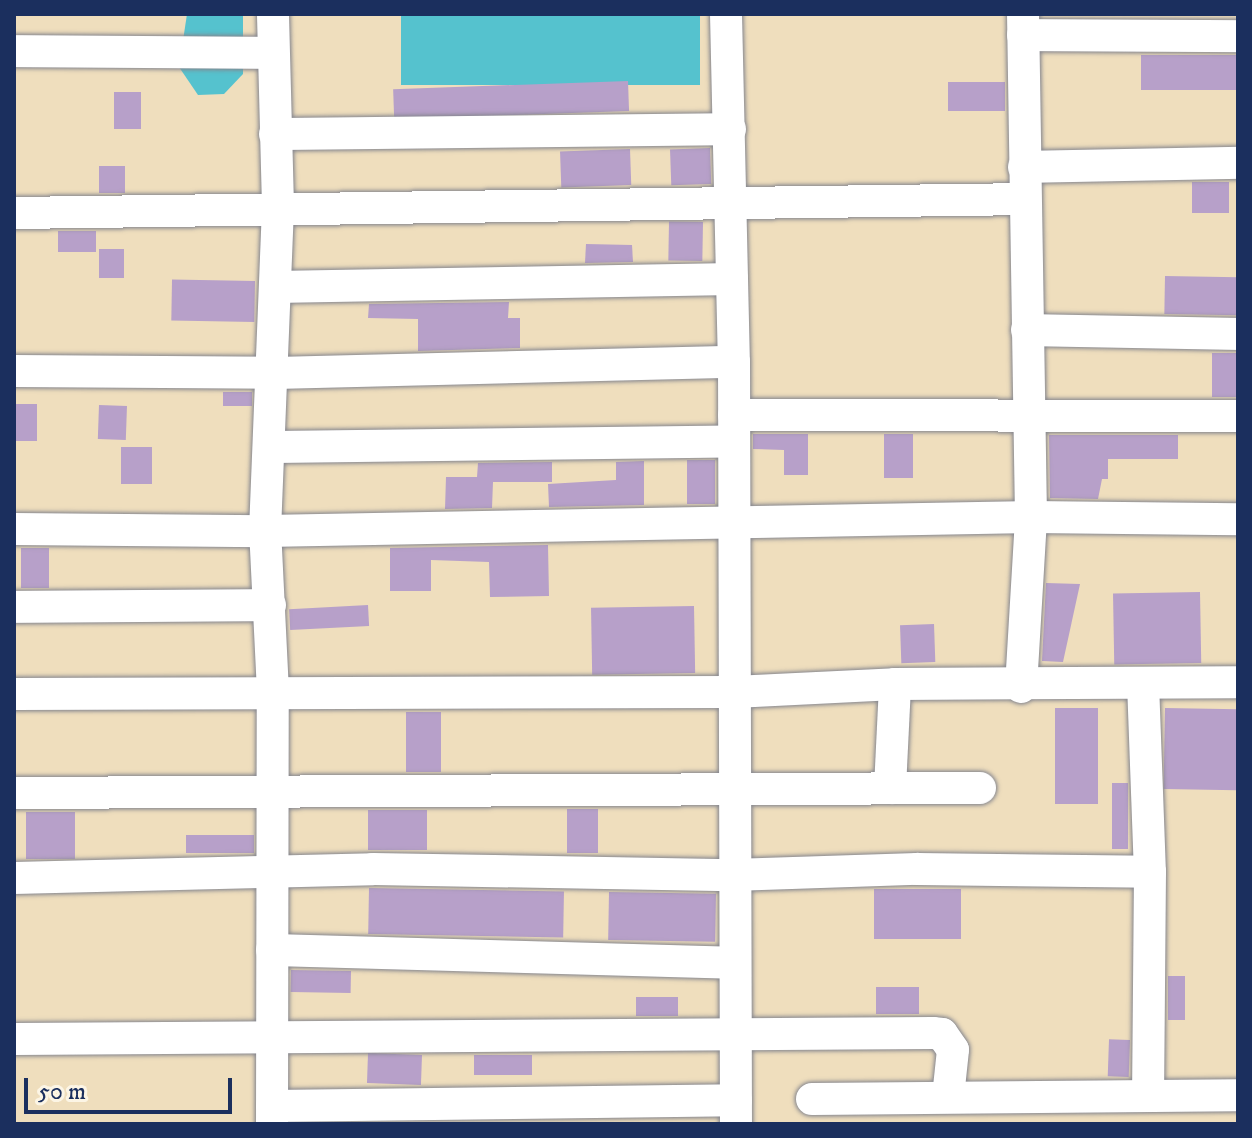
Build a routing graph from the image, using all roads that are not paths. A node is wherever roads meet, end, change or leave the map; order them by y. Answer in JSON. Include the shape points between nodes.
{"nodes":[{"id":1,"x":273,"y":14,"type":"edge"},
{"id":2,"x":726,"y":14,"type":"edge"},
{"id":3,"x":1023,"y":25,"type":"edge"},
{"id":4,"x":1238,"y":36,"type":"edge"},
{"id":5,"x":14,"y":51,"type":"edge"},
{"id":6,"x":273,"y":53,"type":"junction"},
{"id":7,"x":730,"y":129,"type":"junction"},
{"id":8,"x":275,"y":134,"type":"junction"},
{"id":9,"x":1238,"y":163,"type":"edge"},
{"id":10,"x":1024,"y":167,"type":"junction"},
{"id":11,"x":1023,"y":199,"type":"junction"},
{"id":12,"x":730,"y":205,"type":"junction"},
{"id":13,"x":278,"y":206,"type":"junction"},
{"id":14,"x":14,"y":213,"type":"edge"},
{"id":15,"x":732,"y":279,"type":"junction"},
{"id":16,"x":276,"y":287,"type":"junction"},
{"id":17,"x":1027,"y":330,"type":"junction"},
{"id":18,"x":1238,"y":334,"type":"edge"},
{"id":19,"x":734,"y":362,"type":"junction"},
{"id":20,"x":14,"y":371,"type":"edge"},
{"id":21,"x":275,"y":373,"type":"junction"},
{"id":22,"x":1028,"y":414,"type":"junction"},
{"id":23,"x":1238,"y":416,"type":"edge"},
{"id":24,"x":734,"y":428,"type":"junction"},
{"id":25,"x":270,"y":447,"type":"junction"},
{"id":26,"x":1031,"y":517,"type":"junction"},
{"id":27,"x":1238,"y":519,"type":"edge"},
{"id":28,"x":732,"y":522,"type":"junction"},
{"id":29,"x":14,"y":529,"type":"edge"},
{"id":30,"x":265,"y":531,"type":"junction"},
{"id":31,"x":270,"y":605,"type":"junction"},
{"id":32,"x":14,"y":607,"type":"edge"},
{"id":33,"x":1238,"y":682,"type":"edge"},
{"id":34,"x":1143,"y":683,"type":"junction"},
{"id":35,"x":895,"y":684,"type":"junction"},
{"id":36,"x":1021,"y":687,"type":"junction"},
{"id":37,"x":273,"y":692,"type":"junction"},
{"id":38,"x":734,"y":692,"type":"junction"},
{"id":39,"x":14,"y":694,"type":"edge"},
{"id":40,"x":890,"y":788,"type":"junction"},
{"id":41,"x":980,"y":788,"type":"dead end"},
{"id":42,"x":270,"y":790,"type":"junction"},
{"id":43,"x":14,"y":793,"type":"edge"},
{"id":44,"x":732,"y":793,"type":"junction"},
{"id":45,"x":271,"y":872,"type":"junction"},
{"id":46,"x":1150,"y":872,"type":"junction"},
{"id":47,"x":732,"y":875,"type":"junction"},
{"id":48,"x":14,"y":878,"type":"edge"},
{"id":49,"x":272,"y":950,"type":"junction"},
{"id":50,"x":734,"y":963,"type":"junction"},
{"id":51,"x":736,"y":1033,"type":"junction"},
{"id":52,"x":273,"y":1035,"type":"junction"},
{"id":53,"x":14,"y":1039,"type":"edge"},
{"id":54,"x":1238,"y":1095,"type":"edge"},
{"id":55,"x":1148,"y":1096,"type":"junction"},
{"id":56,"x":948,"y":1097,"type":"junction"},
{"id":57,"x":812,"y":1099,"type":"dead end"},
{"id":58,"x":736,"y":1112,"type":"edge"},
{"id":59,"x":272,"y":1115,"type":"edge"}],
"edges":[{"from":1,"to":6,"type":"street"},
{"from":2,"to":7,"type":"street"},
{"from":3,"to":4,"type":"street"},
{"from":3,"to":10,"type":"street"},
{"from":5,"to":6,"type":"street"},
{"from":6,"to":8,"type":"street"},
{"from":7,"to":8,"type":"street"},
{"from":7,"to":12,"type":"street"},
{"from":8,"to":13,"type":"street"},
{"from":9,"to":10,"type":"street"},
{"from":10,"to":11,"type":"street"},
{"from":11,"to":12,"type":"street"},
{"from":11,"to":17,"type":"street"},
{"from":12,"to":13,"type":"street"},
{"from":12,"to":15,"type":"street"},
{"from":13,"to":14,"type":"street"},
{"from":13,"to":16,"type":"street"},
{"from":15,"to":16,"type":"street"},
{"from":15,"to":19,"type":"street"},
{"from":16,"to":21,"type":"street"},
{"from":17,"to":18,"type":"street"},
{"from":17,"to":22,"type":"street"},
{"from":19,"to":21,"type":"street"},
{"from":19,"to":24,"type":"street"},
{"from":20,"to":21,"type":"street"},
{"from":21,"to":25,"type":"street"},
{"from":22,"to":23,"type":"street"},
{"from":22,"to":24,"type":"street"},
{"from":22,"to":26,"type":"street"},
{"from":24,"to":25,"type":"street"},
{"from":24,"to":28,"type":"street"},
{"from":25,"to":30,"type":"street"},
{"from":26,"to":27,"type":"street"},
{"from":26,"to":28,"type":"street"},
{"from":26,"to":36,"type":"street"},
{"from":28,"to":30,"type":"street"},
{"from":28,"to":38,"type":"street"},
{"from":29,"to":30,"type":"street"},
{"from":30,"to":31,"type":"street"},
{"from":31,"to":32,"type":"street"},
{"from":31,"to":37,"type":"street"},
{"from":33,"to":34,"type":"street"},
{"from":34,"to":36,"type":"street"},
{"from":34,"to":46,"type":"street"},
{"from":35,"to":36,"type":"street"},
{"from":35,"to":38,"type":"street"},
{"from":35,"to":40,"type":"street"},
{"from":37,"to":38,"type":"street"},
{"from":37,"to":39,"type":"street"},
{"from":37,"to":42,"type":"street"},
{"from":38,"to":44,"type":"street"},
{"from":40,"to":41,"type":"street"},
{"from":40,"to":44,"type":"street"},
{"from":42,"to":43,"type":"street"},
{"from":42,"to":44,"type":"street"},
{"from":42,"to":45,"type":"street"},
{"from":44,"to":47,"type":"street"},
{"from":45,"to":47,"type":"street"},
{"from":45,"to":48,"type":"street"},
{"from":45,"to":49,"type":"street"},
{"from":46,"to":47,"type":"street"},
{"from":46,"to":55,"type":"street"},
{"from":47,"to":50,"type":"street"},
{"from":49,"to":50,"type":"street"},
{"from":49,"to":52,"type":"street"},
{"from":50,"to":51,"type":"street"},
{"from":51,"to":52,"type":"street"},
{"from":51,"to":56,"type":"street","via":[[942,1034],[953,1050]]},
{"from":51,"to":58,"type":"street"},
{"from":52,"to":53,"type":"street"},
{"from":52,"to":59,"type":"street"},
{"from":54,"to":55,"type":"street"},
{"from":55,"to":56,"type":"street"},
{"from":56,"to":57,"type":"street"},
{"from":58,"to":59,"type":"street"}]}
